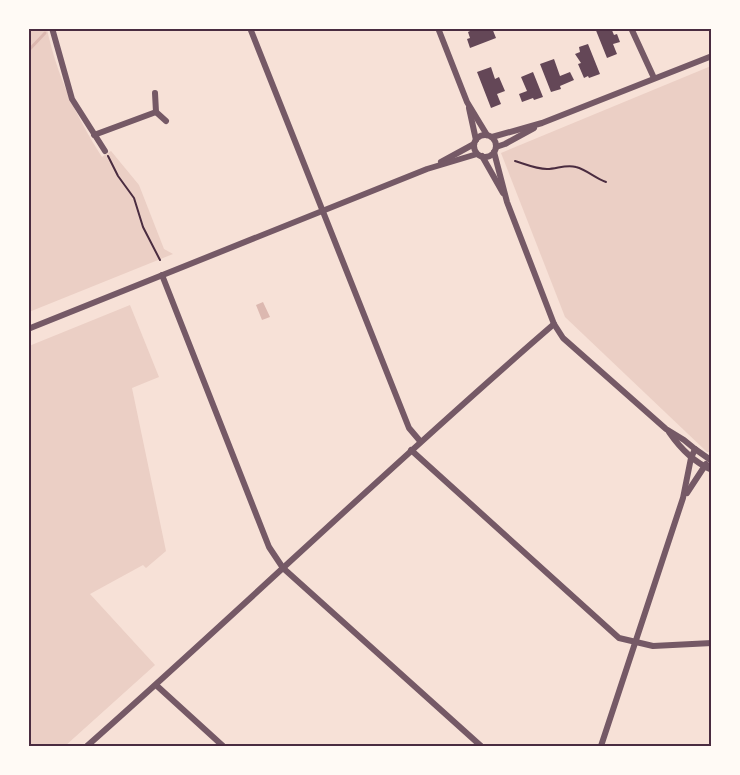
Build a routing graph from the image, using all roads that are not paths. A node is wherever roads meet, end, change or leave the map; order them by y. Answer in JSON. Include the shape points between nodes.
{"nodes":[{"id":1,"x":52,"y":28,"type":"edge"},
{"id":2,"x":250,"y":28,"type":"edge"},
{"id":3,"x":438,"y":28,"type":"edge"},
{"id":4,"x":631,"y":28,"type":"edge"},
{"id":5,"x":711,"y":56,"type":"edge"},
{"id":6,"x":654,"y":78,"type":"junction"},
{"id":7,"x":155,"y":93,"type":"dead end"},
{"id":8,"x":467,"y":102,"type":"junction"},
{"id":9,"x":156,"y":112,"type":"junction"},
{"id":10,"x":166,"y":121,"type":"dead end"},
{"id":11,"x":542,"y":123,"type":"junction"},
{"id":12,"x":94,"y":135,"type":"junction"},
{"id":13,"x":489,"y":136,"type":"junction"},
{"id":14,"x":475,"y":142,"type":"junction"},
{"id":15,"x":495,"y":149,"type":"junction"},
{"id":16,"x":105,"y":151,"type":"road end"},
{"id":17,"x":480,"y":155,"type":"junction"},
{"id":18,"x":427,"y":169,"type":"junction"},
{"id":19,"x":507,"y":202,"type":"junction"},
{"id":20,"x":322,"y":211,"type":"junction"},
{"id":21,"x":162,"y":275,"type":"junction"},
{"id":22,"x":554,"y":324,"type":"junction"},
{"id":23,"x":28,"y":329,"type":"edge"},
{"id":24,"x":666,"y":429,"type":"junction"},
{"id":25,"x":420,"y":441,"type":"junction"},
{"id":26,"x":411,"y":450,"type":"junction"},
{"id":27,"x":695,"y":450,"type":"junction"},
{"id":28,"x":691,"y":458,"type":"junction"},
{"id":29,"x":710,"y":460,"type":"edge"},
{"id":30,"x":704,"y":467,"type":"junction"},
{"id":31,"x":711,"y":470,"type":"edge"},
{"id":32,"x":683,"y":498,"type":"junction"},
{"id":33,"x":283,"y":568,"type":"junction"},
{"id":34,"x":635,"y":641,"type":"junction"},
{"id":35,"x":711,"y":643,"type":"edge"},
{"id":36,"x":156,"y":685,"type":"junction"},
{"id":37,"x":87,"y":747,"type":"edge"},
{"id":38,"x":223,"y":747,"type":"edge"},
{"id":39,"x":481,"y":747,"type":"edge"},
{"id":40,"x":601,"y":747,"type":"edge"}],
"edges":[{"from":1,"to":12,"type":"street","via":[[72,99]]},
{"from":2,"to":20,"type":"street"},
{"from":3,"to":8,"type":"street"},
{"from":4,"to":6,"type":"street"},
{"from":5,"to":6,"type":"street"},
{"from":6,"to":11,"type":"street"},
{"from":7,"to":9,"type":"street"},
{"from":8,"to":13,"type":"street"},
{"from":8,"to":14,"type":"street"},
{"from":9,"to":10,"type":"street"},
{"from":9,"to":12,"type":"street"},
{"from":11,"to":13,"type":"street"},
{"from":11,"to":15,"type":"street"},
{"from":12,"to":16,"type":"street"},
{"from":13,"to":14,"type":"street","via":[[481,136]]},
{"from":13,"to":15,"type":"street"},
{"from":14,"to":17,"type":"street","via":[[474,148]]},
{"from":14,"to":18,"type":"street"},
{"from":15,"to":17,"type":"street","via":[[489,156]]},
{"from":15,"to":19,"type":"street"},
{"from":17,"to":18,"type":"street"},
{"from":17,"to":19,"type":"street"},
{"from":18,"to":20,"type":"street"},
{"from":19,"to":22,"type":"street"},
{"from":20,"to":21,"type":"street"},
{"from":20,"to":25,"type":"street","via":[[410,428]]},
{"from":21,"to":23,"type":"street"},
{"from":21,"to":33,"type":"street","via":[[269,547]]},
{"from":22,"to":24,"type":"street","via":[[563,339]]},
{"from":22,"to":25,"type":"street"},
{"from":24,"to":27,"type":"street"},
{"from":24,"to":28,"type":"street"},
{"from":25,"to":26,"type":"street"},
{"from":26,"to":33,"type":"street"},
{"from":26,"to":34,"type":"street","via":[[619,638]]},
{"from":27,"to":28,"type":"street"},
{"from":27,"to":29,"type":"street"},
{"from":28,"to":30,"type":"street"},
{"from":28,"to":32,"type":"street"},
{"from":29,"to":30,"type":"street"},
{"from":30,"to":31,"type":"street"},
{"from":30,"to":32,"type":"street"},
{"from":32,"to":34,"type":"street"},
{"from":33,"to":36,"type":"street"},
{"from":33,"to":39,"type":"street"},
{"from":34,"to":35,"type":"street","via":[[653,646]]},
{"from":34,"to":40,"type":"street"},
{"from":36,"to":37,"type":"street"},
{"from":36,"to":38,"type":"street"}]}
